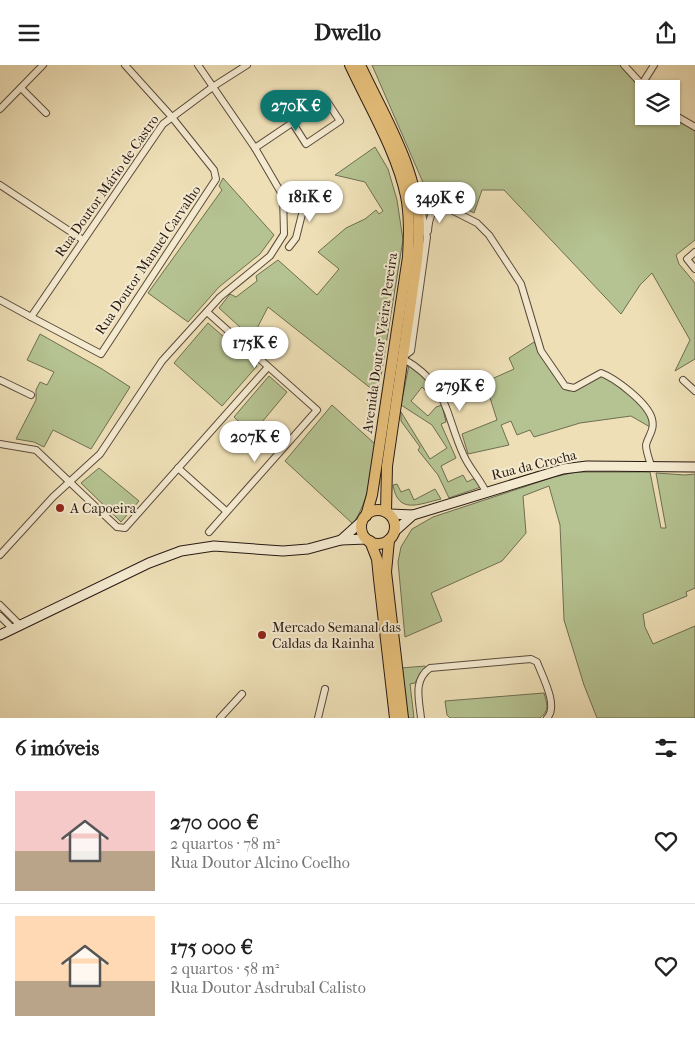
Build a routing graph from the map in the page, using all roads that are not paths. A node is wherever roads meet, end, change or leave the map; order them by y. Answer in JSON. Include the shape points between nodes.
{"nodes":[{"id":1,"x":43,"y":65,"type":"edge"},
{"id":2,"x":125,"y":65,"type":"edge"},
{"id":3,"x":198,"y":65,"type":"edge"},
{"id":4,"x":247,"y":65,"type":"edge"},
{"id":5,"x":350,"y":65,"type":"edge"},
{"id":6,"x":360,"y":65,"type":"edge"},
{"id":7,"x":624,"y":65,"type":"edge"},
{"id":8,"x":654,"y":65,"type":"edge"},
{"id":9,"x":638,"y":80,"type":"edge"},
{"id":10,"x":647,"y":80,"type":"edge"},
{"id":11,"x":214,"y":85,"type":"junction"},
{"id":12,"x":21,"y":88,"type":"junction"},
{"id":13,"x":0,"y":109,"type":"edge"},
{"id":14,"x":46,"y":113,"type":"dead end"},
{"id":15,"x":171,"y":116,"type":"junction"},
{"id":16,"x":680,"y":118,"type":"edge"},
{"id":17,"x":292,"y":122,"type":"junction"},
{"id":18,"x":695,"y":127,"type":"edge"},
{"id":19,"x":255,"y":148,"type":"junction"},
{"id":20,"x":0,"y":185,"type":"edge"},
{"id":21,"x":320,"y":187,"type":"dead end"},
{"id":22,"x":414,"y":191,"type":"junction"},
{"id":23,"x":442,"y":204,"type":"junction"},
{"id":24,"x":284,"y":205,"type":"junction"},
{"id":25,"x":303,"y":210,"type":"junction"},
{"id":26,"x":428,"y":237,"type":"junction"},
{"id":27,"x":83,"y":240,"type":"junction"},
{"id":28,"x":289,"y":247,"type":"dead end"},
{"id":29,"x":695,"y":252,"type":"edge"},
{"id":30,"x":695,"y":269,"type":"edge"},
{"id":31,"x":0,"y":300,"type":"edge"},
{"id":32,"x":207,"y":312,"type":"junction"},
{"id":33,"x":31,"y":317,"type":"junction"},
{"id":34,"x":402,"y":359,"type":"junction"},
{"id":35,"x":268,"y":367,"type":"junction"},
{"id":36,"x":0,"y":380,"type":"edge"},
{"id":37,"x":683,"y":380,"type":"dead end"},
{"id":38,"x":695,"y":391,"type":"edge"},
{"id":39,"x":31,"y":395,"type":"dead end"},
{"id":40,"x":0,"y":444,"type":"edge"},
{"id":41,"x":695,"y":467,"type":"edge"},
{"id":42,"x":178,"y":468,"type":"junction"},
{"id":43,"x":652,"y":468,"type":"junction"},
{"id":44,"x":69,"y":482,"type":"junction"},
{"id":45,"x":486,"y":492,"type":"junction"},
{"id":46,"x":226,"y":511,"type":"junction"},
{"id":47,"x":388,"y":513,"type":"junction"},
{"id":48,"x":413,"y":515,"type":"junction"},
{"id":49,"x":364,"y":519,"type":"junction"},
{"id":50,"x":209,"y":532,"type":"dead end"},
{"id":51,"x":392,"y":536,"type":"junction"},
{"id":52,"x":341,"y":540,"type":"junction"},
{"id":53,"x":368,"y":540,"type":"junction"},
{"id":54,"x":0,"y":555,"type":"edge"},
{"id":55,"x":0,"y":605,"type":"edge"},
{"id":56,"x":0,"y":616,"type":"edge"},
{"id":57,"x":16,"y":627,"type":"junction"},
{"id":58,"x":0,"y":635,"type":"edge"},
{"id":59,"x":325,"y":689,"type":"dead end"},
{"id":60,"x":242,"y":694,"type":"dead end"},
{"id":61,"x":220,"y":718,"type":"edge"},
{"id":62,"x":318,"y":718,"type":"edge"},
{"id":63,"x":395,"y":718,"type":"edge"},
{"id":64,"x":403,"y":718,"type":"edge"},
{"id":65,"x":421,"y":718,"type":"edge"},
{"id":66,"x":546,"y":718,"type":"edge"}],
"edges":[{"from":1,"to":12,"type":"street"},
{"from":2,"to":15,"type":"street"},
{"from":3,"to":11,"type":"street"},
{"from":4,"to":11,"type":"street","name":"Rua Doutor Mário de Castro"},
{"from":5,"to":49,"type":"main road","name":"Avenida Doutor Vieira Pereira","via":[[397,166],[406,196],[410,229],[372,495]]},
{"from":6,"to":22,"type":"main road","name":"Avenida Doutor Vieira Pereira","via":[[405,162]]},
{"from":7,"to":9,"type":"street"},
{"from":8,"to":10,"type":"street"},
{"from":11,"to":15,"type":"street","name":"Rua Doutor Mário de Castro"},
{"from":11,"to":19,"type":"street"},
{"from":12,"to":13,"type":"street"},
{"from":12,"to":14,"type":"street"},
{"from":15,"to":27,"type":"street","name":"Rua Doutor Mário de Castro"},
{"from":15,"to":33,"type":"street","name":"Rua Doutor Manuel Carvalho","via":[[214,170],[216,179],[100,354]]},
{"from":16,"to":18,"type":"street"},
{"from":17,"to":17,"type":"street","via":[[326,100],[340,121],[306,144]]},
{"from":17,"to":19,"type":"street"},
{"from":19,"to":24,"type":"street","via":[[283,196]]},
{"from":20,"to":27,"type":"street"},
{"from":21,"to":25,"type":"street"},
{"from":22,"to":23,"type":"street"},
{"from":22,"to":26,"type":"street","name":"Avenida Doutor Vieira Pereira"},
{"from":22,"to":34,"type":"main road","name":"Avenida Doutor Vieira Pereira","via":[[419,228],[417,260]]},
{"from":23,"to":26,"type":"street","via":[[434,208],[429,219]]},
{"from":23,"to":43,"type":"street","via":[[477,223],[489,235],[521,284],[541,351],[565,386],[574,388],[600,373],[609,376],[642,403],[652,419],[653,428],[646,446]]},
{"from":24,"to":25,"type":"street"},
{"from":24,"to":32,"type":"street","via":[[284,234],[270,257],[232,285]]},
{"from":25,"to":28,"type":"street","via":[[296,238]]},
{"from":26,"to":34,"type":"street","name":"Avenida Doutor Vieira Pereira","via":[[411,351]]},
{"from":27,"to":33,"type":"street","name":"Rua Doutor Mário de Castro"},
{"from":29,"to":30,"type":"street","via":[[687,259]]},
{"from":31,"to":33,"type":"street"},
{"from":32,"to":35,"type":"street"},
{"from":32,"to":44,"type":"street","via":[[162,361],[100,455]]},
{"from":34,"to":45,"type":"street","via":[[436,385],[465,459]]},
{"from":34,"to":47,"type":"main road","name":"Avenida Doutor Vieira Pereira","via":[[387,466]]},
{"from":35,"to":42,"type":"street"},
{"from":35,"to":46,"type":"street","via":[[317,410]]},
{"from":36,"to":39,"type":"street"},
{"from":37,"to":38,"type":"street"},
{"from":40,"to":44,"type":"street","via":[[36,450]]},
{"from":41,"to":43,"type":"street","name":"Rua da Crocha"},
{"from":42,"to":44,"type":"street","via":[[125,528],[117,527]]},
{"from":42,"to":46,"type":"street"},
{"from":43,"to":45,"type":"street","name":"Rua da Crocha","via":[[570,468]]},
{"from":44,"to":54,"type":"street"},
{"from":45,"to":48,"type":"street","name":"Rua da Crocha"},
{"from":46,"to":50,"type":"street"},
{"from":47,"to":48,"type":"street","name":"Rua da Crocha"},
{"from":47,"to":49,"type":"main road","via":[[377,510]]},
{"from":47,"to":51,"type":"main road","via":[[394,523]]},
{"from":48,"to":51,"type":"street","name":"Rua da Crocha"},
{"from":49,"to":52,"type":"street"},
{"from":49,"to":53,"type":"main road","via":[[362,531]]},
{"from":51,"to":53,"type":"main road","via":[[381,543]]},
{"from":51,"to":64,"type":"main road","via":[[386,572]]},
{"from":52,"to":53,"type":"street"},
{"from":52,"to":57,"type":"street","via":[[308,549],[284,551],[214,546],[180,551]]},
{"from":53,"to":63,"type":"main road","via":[[380,579]]},
{"from":55,"to":57,"type":"street"},
{"from":56,"to":57,"type":"street"},
{"from":57,"to":58,"type":"street"},
{"from":59,"to":62,"type":"street"},
{"from":60,"to":61,"type":"street"},
{"from":65,"to":66,"type":"street","via":[[418,681],[430,668],[531,659],[537,662],[551,702],[552,709]]}]}
